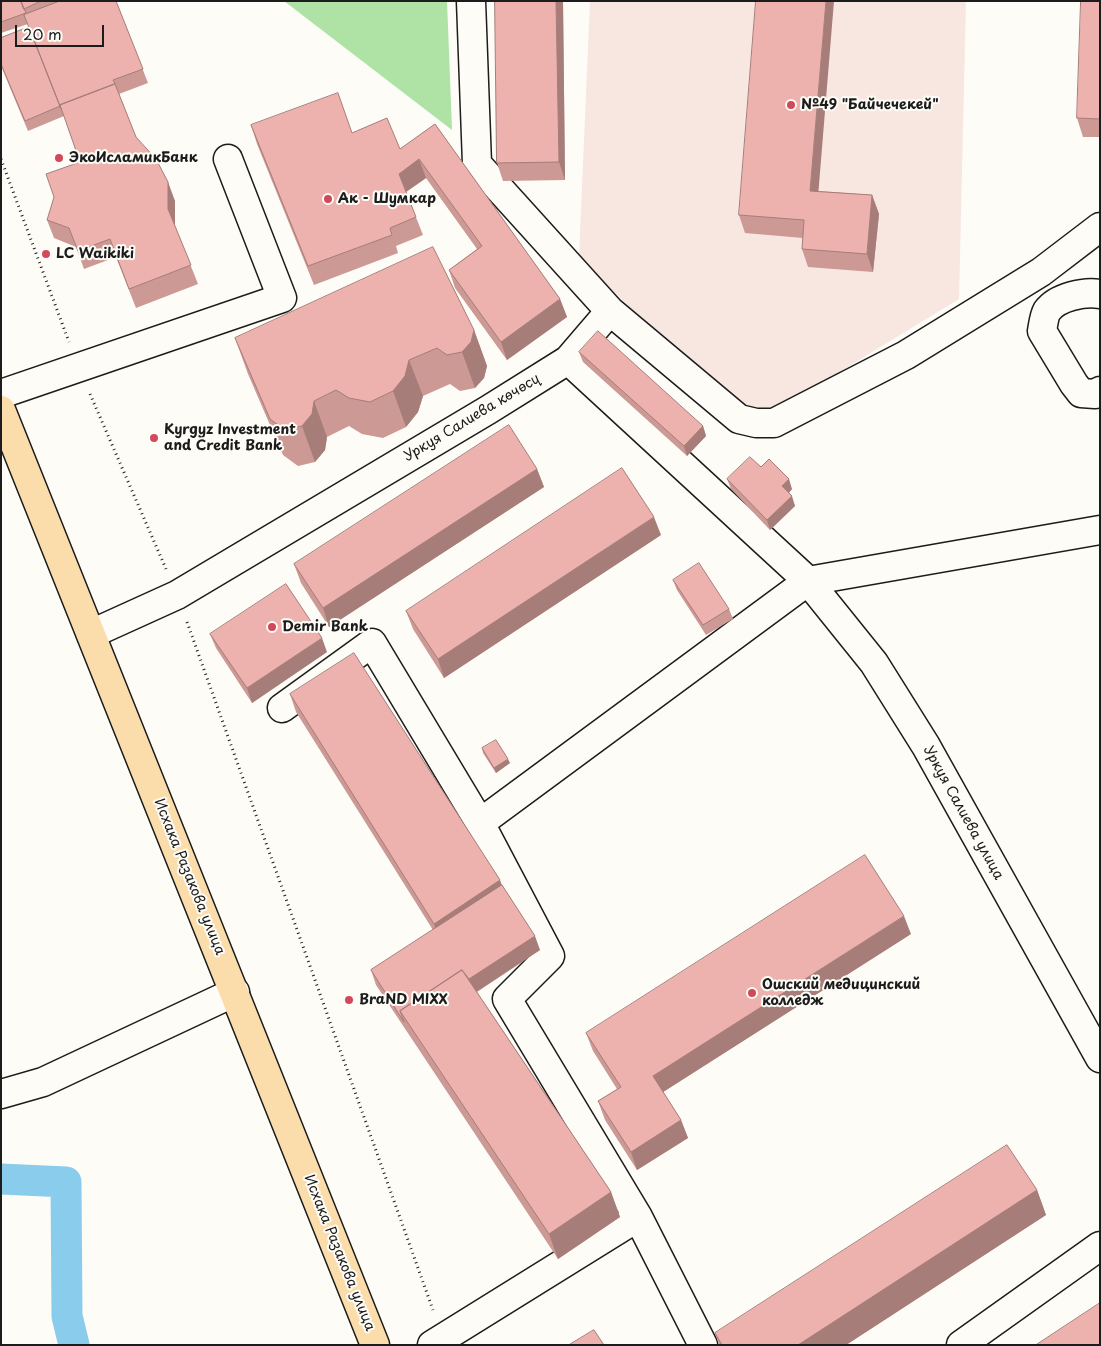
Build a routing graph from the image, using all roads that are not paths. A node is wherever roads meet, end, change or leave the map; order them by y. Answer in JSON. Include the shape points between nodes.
{"nodes":[{"id":1,"x":471,"y":1,"type":"edge"},
{"id":2,"x":228,"y":158,"type":"dead end"},
{"id":3,"x":1100,"y":227,"type":"edge"},
{"id":4,"x":1041,"y":272,"type":"junction"},
{"id":5,"x":1100,"y":294,"type":"edge"},
{"id":6,"x":1060,"y":300,"type":"junction"},
{"id":7,"x":610,"y":311,"type":"junction"},
{"id":8,"x":568,"y":360,"type":"junction"},
{"id":9,"x":1100,"y":391,"type":"edge"},
{"id":10,"x":1,"y":394,"type":"edge"},
{"id":11,"x":1,"y":410,"type":"edge"},
{"id":12,"x":1,"y":459,"type":"edge"},
{"id":13,"x":25,"y":473,"type":"junction"},
{"id":14,"x":1100,"y":530,"type":"edge"},
{"id":15,"x":808,"y":581,"type":"junction"},
{"id":16,"x":91,"y":634,"type":"junction"},
{"id":17,"x":282,"y":708,"type":"dead end"},
{"id":18,"x":480,"y":823,"type":"junction"},
{"id":19,"x":235,"y":992,"type":"junction"},
{"id":20,"x":1100,"y":1058,"type":"edge"},
{"id":21,"x":1,"y":1094,"type":"edge"},
{"id":22,"x":638,"y":1217,"type":"junction"},
{"id":23,"x":1100,"y":1246,"type":"edge"},
{"id":24,"x":438,"y":1341,"type":"edge"},
{"id":25,"x":375,"y":1345,"type":"edge"},
{"id":26,"x":703,"y":1345,"type":"edge"},
{"id":27,"x":961,"y":1345,"type":"edge"}],
"edges":[{"from":1,"to":7,"type":"street","via":[[477,164]]},
{"from":2,"to":10,"type":"street","via":[[282,298]]},
{"from":3,"to":4,"type":"street"},
{"from":4,"to":6,"type":"street"},
{"from":4,"to":7,"type":"street","via":[[906,355],[774,423],[739,419]]},
{"from":5,"to":6,"type":"street"},
{"from":6,"to":9,"type":"street","via":[[1047,312],[1042,331],[1081,393]]},
{"from":7,"to":8,"type":"street","name":"Уркуя Салиева көчөсү"},
{"from":8,"to":15,"type":"street"},
{"from":8,"to":16,"type":"street","name":"Уркуя Салиева көчөсү","via":[[177,596]]},
{"from":11,"to":13,"type":"main road","name":"Исхака Разакова улица"},
{"from":12,"to":13,"type":"main road"},
{"from":13,"to":16,"type":"main road","name":"Исхака Разакова улица"},
{"from":14,"to":15,"type":"street"},
{"from":15,"to":18,"type":"street"},
{"from":15,"to":20,"type":"street","name":"Уркуя Салиева улица","via":[[874,663],[926,746]]},
{"from":16,"to":19,"type":"main road","name":"Исхака Разакова улица"},
{"from":17,"to":18,"type":"street","via":[[372,643]]},
{"from":18,"to":22,"type":"street","via":[[550,956],[507,999]]},
{"from":19,"to":21,"type":"street","via":[[43,1082]]},
{"from":19,"to":25,"type":"main road","name":"Исхака Разакова улица"},
{"from":22,"to":24,"type":"street"},
{"from":22,"to":26,"type":"street"},
{"from":23,"to":27,"type":"street"}]}
